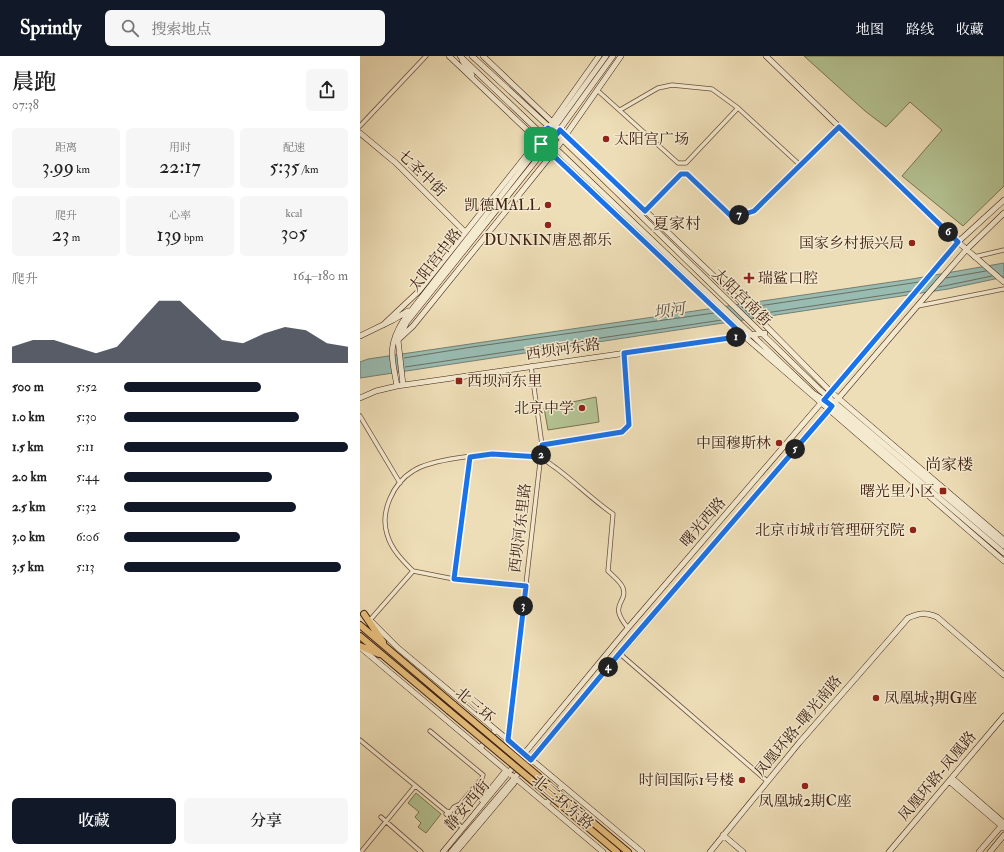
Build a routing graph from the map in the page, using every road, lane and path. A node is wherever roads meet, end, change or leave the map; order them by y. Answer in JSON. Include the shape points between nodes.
{"nodes":[{"id":1,"x":426,"y":56,"type":"edge"},
{"id":2,"x":449,"y":56,"type":"edge"},
{"id":3,"x":460,"y":56,"type":"edge"},
{"id":4,"x":472,"y":56,"type":"edge"},
{"id":5,"x":483,"y":56,"type":"edge"},
{"id":6,"x":599,"y":56,"type":"edge"},
{"id":7,"x":606,"y":56,"type":"edge"},
{"id":8,"x":613,"y":56,"type":"edge"},
{"id":9,"x":617,"y":56,"type":"edge"},
{"id":10,"x":621,"y":56,"type":"edge"},
{"id":11,"x":766,"y":56,"type":"edge"},
{"id":12,"x":614,"y":65,"type":"junction"},
{"id":13,"x":477,"y":83,"type":"junction"},
{"id":14,"x":597,"y":90,"type":"junction"},
{"id":15,"x":738,"y":108,"type":"junction"},
{"id":16,"x":620,"y":110,"type":"junction"},
{"id":17,"x":360,"y":126,"type":"edge"},
{"id":18,"x":839,"y":127,"type":"junction"},
{"id":19,"x":554,"y":128,"type":"junction"},
{"id":20,"x":360,"y":133,"type":"edge"},
{"id":21,"x":544,"y":136,"type":"junction"},
{"id":22,"x":563,"y":136,"type":"junction"},
{"id":23,"x":539,"y":142,"type":"junction"},
{"id":24,"x":550,"y":143,"type":"junction"},
{"id":25,"x":546,"y":148,"type":"junction"},
{"id":26,"x":556,"y":148,"type":"junction"},
{"id":27,"x":551,"y":154,"type":"junction"},
{"id":28,"x":800,"y":165,"type":"junction"},
{"id":29,"x":1004,"y":200,"type":"edge"},
{"id":30,"x":503,"y":201,"type":"junction"},
{"id":31,"x":509,"y":206,"type":"junction"},
{"id":32,"x":645,"y":211,"type":"junction"},
{"id":33,"x":1004,"y":213,"type":"edge"},
{"id":34,"x":477,"y":226,"type":"junction"},
{"id":35,"x":465,"y":232,"type":"junction"},
{"id":36,"x":477,"y":234,"type":"junction"},
{"id":37,"x":958,"y":242,"type":"junction"},
{"id":38,"x":457,"y":243,"type":"junction"},
{"id":39,"x":966,"y":250,"type":"junction"},
{"id":40,"x":1004,"y":250,"type":"edge"},
{"id":41,"x":472,"y":252,"type":"junction"},
{"id":42,"x":974,"y":257,"type":"junction"},
{"id":43,"x":1004,"y":282,"type":"edge"},
{"id":44,"x":1004,"y":288,"type":"edge"},
{"id":45,"x":918,"y":305,"type":"junction"},
{"id":46,"x":412,"y":309,"type":"junction"},
{"id":47,"x":383,"y":325,"type":"junction"},
{"id":48,"x":771,"y":332,"type":"junction"},
{"id":49,"x":763,"y":334,"type":"junction"},
{"id":50,"x":752,"y":335,"type":"junction"},
{"id":51,"x":360,"y":336,"type":"edge"},
{"id":52,"x":744,"y":336,"type":"junction"},
{"id":53,"x":398,"y":340,"type":"junction"},
{"id":54,"x":394,"y":348,"type":"junction"},
{"id":55,"x":624,"y":353,"type":"junction"},
{"id":56,"x":531,"y":366,"type":"junction"},
{"id":57,"x":400,"y":383,"type":"junction"},
{"id":58,"x":360,"y":398,"type":"edge"},
{"id":59,"x":826,"y":398,"type":"junction"},
{"id":60,"x":833,"y":404,"type":"junction"},
{"id":61,"x":360,"y":416,"type":"edge"},
{"id":62,"x":542,"y":445,"type":"junction"},
{"id":63,"x":470,"y":457,"type":"junction"},
{"id":64,"x":540,"y":457,"type":"junction"},
{"id":65,"x":400,"y":483,"type":"junction"},
{"id":66,"x":1004,"y":540,"type":"edge"},
{"id":67,"x":1004,"y":546,"type":"edge"},
{"id":68,"x":1004,"y":553,"type":"edge"},
{"id":69,"x":1004,"y":561,"type":"edge"},
{"id":70,"x":413,"y":571,"type":"junction"},
{"id":71,"x":454,"y":579,"type":"junction"},
{"id":72,"x":526,"y":586,"type":"junction"},
{"id":73,"x":362,"y":613,"type":"edge"},
{"id":74,"x":370,"y":620,"type":"junction"},
{"id":75,"x":360,"y":625,"type":"edge"},
{"id":76,"x":628,"y":628,"type":"junction"},
{"id":77,"x":360,"y":636,"type":"edge"},
{"id":78,"x":360,"y":646,"type":"edge"},
{"id":79,"x":389,"y":649,"type":"junction"},
{"id":80,"x":619,"y":654,"type":"junction"},
{"id":81,"x":387,"y":658,"type":"junction"},
{"id":82,"x":1004,"y":675,"type":"edge"},
{"id":83,"x":1004,"y":716,"type":"edge"},
{"id":84,"x":496,"y":730,"type":"junction"},
{"id":85,"x":430,"y":731,"type":"dead end"},
{"id":86,"x":360,"y":740,"type":"edge"},
{"id":87,"x":508,"y":740,"type":"junction"},
{"id":88,"x":480,"y":748,"type":"junction"},
{"id":89,"x":525,"y":755,"type":"junction"},
{"id":90,"x":531,"y":760,"type":"junction"},
{"id":91,"x":508,"y":771,"type":"junction"},
{"id":92,"x":516,"y":778,"type":"junction"},
{"id":93,"x":950,"y":779,"type":"junction"},
{"id":94,"x":767,"y":781,"type":"junction"},
{"id":95,"x":415,"y":786,"type":"junction"},
{"id":96,"x":562,"y":786,"type":"junction"},
{"id":97,"x":546,"y":804,"type":"junction"},
{"id":98,"x":448,"y":814,"type":"junction"},
{"id":99,"x":382,"y":817,"type":"dead end"},
{"id":100,"x":386,"y":821,"type":"junction"},
{"id":101,"x":1003,"y":825,"type":"edge"},
{"id":102,"x":462,"y":827,"type":"junction"},
{"id":103,"x":473,"y":832,"type":"junction"},
{"id":104,"x":723,"y":835,"type":"junction"},
{"id":105,"x":1004,"y":835,"type":"edge"},
{"id":106,"x":462,"y":839,"type":"junction"},
{"id":107,"x":361,"y":852,"type":"edge"},
{"id":108,"x":421,"y":852,"type":"edge"},
{"id":109,"x":439,"y":852,"type":"edge"},
{"id":110,"x":443,"y":852,"type":"edge"},
{"id":111,"x":451,"y":852,"type":"edge"},
{"id":112,"x":456,"y":852,"type":"edge"},
{"id":113,"x":603,"y":852,"type":"edge"},
{"id":114,"x":617,"y":852,"type":"edge"},
{"id":115,"x":628,"y":852,"type":"edge"},
{"id":116,"x":642,"y":852,"type":"edge"},
{"id":117,"x":710,"y":852,"type":"edge"},
{"id":118,"x":743,"y":852,"type":"edge"},
{"id":119,"x":889,"y":852,"type":"edge"},
{"id":120,"x":979,"y":852,"type":"edge"},
{"id":121,"x":990,"y":852,"type":"edge"}],
"edges":[{"from":1,"to":17,"type":"street"},
{"from":2,"to":13,"type":"street"},
{"from":3,"to":13,"type":"street"},
{"from":3,"to":21,"type":"street","name":"太阳宫南街"},
{"from":4,"to":19,"type":"street","name":"太阳宫南街"},
{"from":5,"to":19,"type":"street","name":"太阳宫南街"},
{"from":6,"to":19,"type":"street","name":"太阳宫中路"},
{"from":7,"to":19,"type":"street","name":"太阳宫中路"},
{"from":8,"to":19,"type":"street","name":"太阳宫中路"},
{"from":9,"to":12,"type":"street"},
{"from":10,"to":12,"type":"street","name":"太阳宫中路"},
{"from":11,"to":18,"type":"street"},
{"from":12,"to":14,"type":"street","name":"太阳宫中路"},
{"from":13,"to":23,"type":"street","name":"太阳宫南街"},
{"from":14,"to":16,"type":"street"},
{"from":14,"to":22,"type":"street","name":"太阳宫中路"},
{"from":15,"to":16,"type":"street","via":[[712,89],[672,85],[658,88]]},
{"from":15,"to":16,"type":"street","via":[[686,163],[678,163]]},
{"from":15,"to":28,"type":"street"},
{"from":18,"to":28,"type":"street"},
{"from":18,"to":37,"type":"street"},
{"from":19,"to":21,"type":"street","name":"太阳宫中路"},
{"from":19,"to":22,"type":"street","name":"太阳宫南街"},
{"from":19,"to":24,"type":"street","name":"太阳宫中路"},
{"from":20,"to":35,"type":"street","name":"七圣中街","via":[[396,163]]},
{"from":21,"to":23,"type":"street","name":"太阳宫中路"},
{"from":21,"to":24,"type":"street","name":"太阳宫南街"},
{"from":22,"to":26,"type":"street","name":"太阳宫中路"},
{"from":22,"to":32,"type":"street","name":"太阳宫南街"},
{"from":22,"to":49,"type":"street","name":"太阳宫南街"},
{"from":23,"to":25,"type":"street","name":"太阳宫南街"},
{"from":23,"to":34,"type":"street","name":"太阳宫中路"},
{"from":23,"to":35,"type":"street","name":"太阳宫中路"},
{"from":24,"to":25,"type":"street","name":"太阳宫中路"},
{"from":24,"to":26,"type":"street","name":"太阳宫南街"},
{"from":25,"to":27,"type":"street","name":"太阳宫南街"},
{"from":25,"to":30,"type":"street","name":"太阳宫中路"},
{"from":26,"to":27,"type":"street","name":"太阳宫中路"},
{"from":26,"to":50,"type":"street","name":"太阳宫南街"},
{"from":27,"to":31,"type":"street","name":"太阳宫中路"},
{"from":27,"to":52,"type":"street","name":"太阳宫南街"},
{"from":28,"to":32,"type":"street","via":[[754,211],[742,215],[731,216],[687,174],[681,174]]},
{"from":29,"to":37,"type":"street"},
{"from":30,"to":31,"type":"street"},
{"from":30,"to":36,"type":"street","name":"太阳宫中路"},
{"from":31,"to":41,"type":"street","name":"太阳宫中路"},
{"from":32,"to":48,"type":"street","name":"太阳宫南街"},
{"from":33,"to":39,"type":"street"},
{"from":34,"to":38,"type":"street"},
{"from":34,"to":46,"type":"street","name":"太阳宫中路"},
{"from":35,"to":38,"type":"street","name":"太阳宫中路"},
{"from":36,"to":41,"type":"street"},
{"from":36,"to":53,"type":"street","name":"太阳宫中路","via":[[407,322]]},
{"from":37,"to":39,"type":"street"},
{"from":37,"to":59,"type":"street","name":"曙光西路"},
{"from":38,"to":47,"type":"street","name":"太阳宫中路","via":[[419,291]]},
{"from":39,"to":42,"type":"street"},
{"from":39,"to":45,"type":"street","name":"曙光西路"},
{"from":40,"to":42,"type":"street"},
{"from":41,"to":53,"type":"street","name":"太阳宫中路","via":[[413,326]]},
{"from":42,"to":43,"type":"street"},
{"from":44,"to":45,"type":"street"},
{"from":45,"to":60,"type":"street","name":"曙光西路"},
{"from":46,"to":47,"type":"street"},
{"from":46,"to":54,"type":"street","name":"太阳宫中路","via":[[392,340]]},
{"from":47,"to":51,"type":"street"},
{"from":48,"to":49,"type":"street","name":"西坝河东路"},
{"from":48,"to":59,"type":"street","name":"太阳宫南街"},
{"from":49,"to":50,"type":"street","name":"西坝河东路"},
{"from":49,"to":59,"type":"street","name":"太阳宫南街"},
{"from":50,"to":52,"type":"street","name":"西坝河东路"},
{"from":50,"to":59,"type":"street","name":"太阳宫南街","via":[[813,392]]},
{"from":52,"to":55,"type":"street","name":"西坝河东路"},
{"from":52,"to":59,"type":"street","name":"太阳宫南街"},
{"from":53,"to":54,"type":"street","name":"太阳宫中路"},
{"from":54,"to":57,"type":"street"},
{"from":55,"to":56,"type":"street","name":"西坝河东路"},
{"from":55,"to":62,"type":"street","via":[[629,425],[626,430]]},
{"from":56,"to":57,"type":"street","name":"西坝河东路"},
{"from":56,"to":62,"type":"street","name":"西坝河东里路"},
{"from":57,"to":58,"type":"street","name":"西坝河东路"},
{"from":59,"to":60,"type":"street","name":"太阳宫南街"},
{"from":59,"to":60,"type":"street","name":"太阳宫南街"},
{"from":59,"to":76,"type":"street","name":"曙光西路"},
{"from":60,"to":66,"type":"street","name":"太阳宫南街"},
{"from":60,"to":67,"type":"street","name":"太阳宫南街"},
{"from":60,"to":68,"type":"street","name":"太阳宫南街"},
{"from":60,"to":69,"type":"street","name":"太阳宫南街"},
{"from":60,"to":80,"type":"street","name":"曙光西路"},
{"from":61,"to":65,"type":"street"},
{"from":62,"to":64,"type":"street","name":"西坝河东里路"},
{"from":63,"to":64,"type":"street","via":[[492,454]]},
{"from":63,"to":65,"type":"street","via":[[426,464],[412,471]]},
{"from":63,"to":71,"type":"street"},
{"from":64,"to":72,"type":"street","name":"西坝河东里路"},
{"from":64,"to":76,"type":"street","via":[[580,485],[594,501],[613,514],[608,571],[622,586],[624,593],[618,606],[618,613]]},
{"from":65,"to":70,"type":"street","via":[[388,502],[386,534],[394,549]]},
{"from":70,"to":71,"type":"street"},
{"from":70,"to":74,"type":"street"},
{"from":71,"to":72,"type":"street"},
{"from":72,"to":87,"type":"street","name":"西坝河东里路"},
{"from":73,"to":74,"type":"street","name":"北三环东路"},
{"from":73,"to":79,"type":"highway"},
{"from":74,"to":84,"type":"street","name":"北三环东路","via":[[398,648]]},
{"from":75,"to":79,"type":"highway","name":"北三环"},
{"from":76,"to":89,"type":"street","name":"曙光西路"},
{"from":77,"to":81,"type":"highway","name":"北三环"},
{"from":78,"to":81,"type":"highway"},
{"from":78,"to":88,"type":"street","name":"北三环东路"},
{"from":79,"to":115,"type":"highway","name":"北三环","bridge":true},
{"from":80,"to":90,"type":"street","name":"曙光西路"},
{"from":80,"to":94,"type":"street"},
{"from":81,"to":114,"type":"highway","name":"北三环","bridge":true},
{"from":82,"to":94,"type":"street","name":"凤凰环路-曙光南路","via":[[937,617],[928,613],[908,618]]},
{"from":83,"to":93,"type":"street","name":"凤凰环路-凤凰路"},
{"from":84,"to":87,"type":"street","name":"北三环东路"},
{"from":84,"to":88,"type":"street"},
{"from":85,"to":98,"type":"street","via":[[482,775],[460,804]]},
{"from":86,"to":95,"type":"street"},
{"from":87,"to":89,"type":"street","name":"北三环东路"},
{"from":88,"to":91,"type":"street","name":"北三环东路"},
{"from":89,"to":90,"type":"street","name":"北三环东路"},
{"from":89,"to":91,"type":"street","name":"静安西街"},
{"from":90,"to":92,"type":"street","name":"曙光西路"},
{"from":90,"to":96,"type":"street","name":"北三环东路"},
{"from":91,"to":92,"type":"street","name":"北三环东路"},
{"from":91,"to":102,"type":"street","name":"静安西街"},
{"from":92,"to":97,"type":"street","name":"北三环东路"},
{"from":92,"to":103,"type":"street"},
{"from":92,"to":106,"type":"street","name":"静安西街"},
{"from":93,"to":101,"type":"street"},
{"from":93,"to":119,"type":"street","name":"凤凰环路-凤凰路"},
{"from":94,"to":104,"type":"street","name":"凤凰环路-曙光南路"},
{"from":95,"to":98,"type":"street"},
{"from":95,"to":100,"type":"street"},
{"from":96,"to":97,"type":"street"},
{"from":96,"to":116,"type":"street","name":"北三环东路"},
{"from":97,"to":113,"type":"street","name":"北三环东路"},
{"from":98,"to":102,"type":"street"},
{"from":99,"to":100,"type":"street"},
{"from":100,"to":107,"type":"street"},
{"from":100,"to":108,"type":"street"},
{"from":101,"to":120,"type":"street"},
{"from":102,"to":109,"type":"street"},
{"from":102,"to":110,"type":"street","name":"静安西街"},
{"from":103,"to":106,"type":"street"},
{"from":103,"to":112,"type":"street"},
{"from":104,"to":117,"type":"street","name":"凤凰环路-曙光南路"},
{"from":104,"to":118,"type":"street"},
{"from":105,"to":121,"type":"street"},
{"from":106,"to":111,"type":"street","name":"静安西街"}]}
